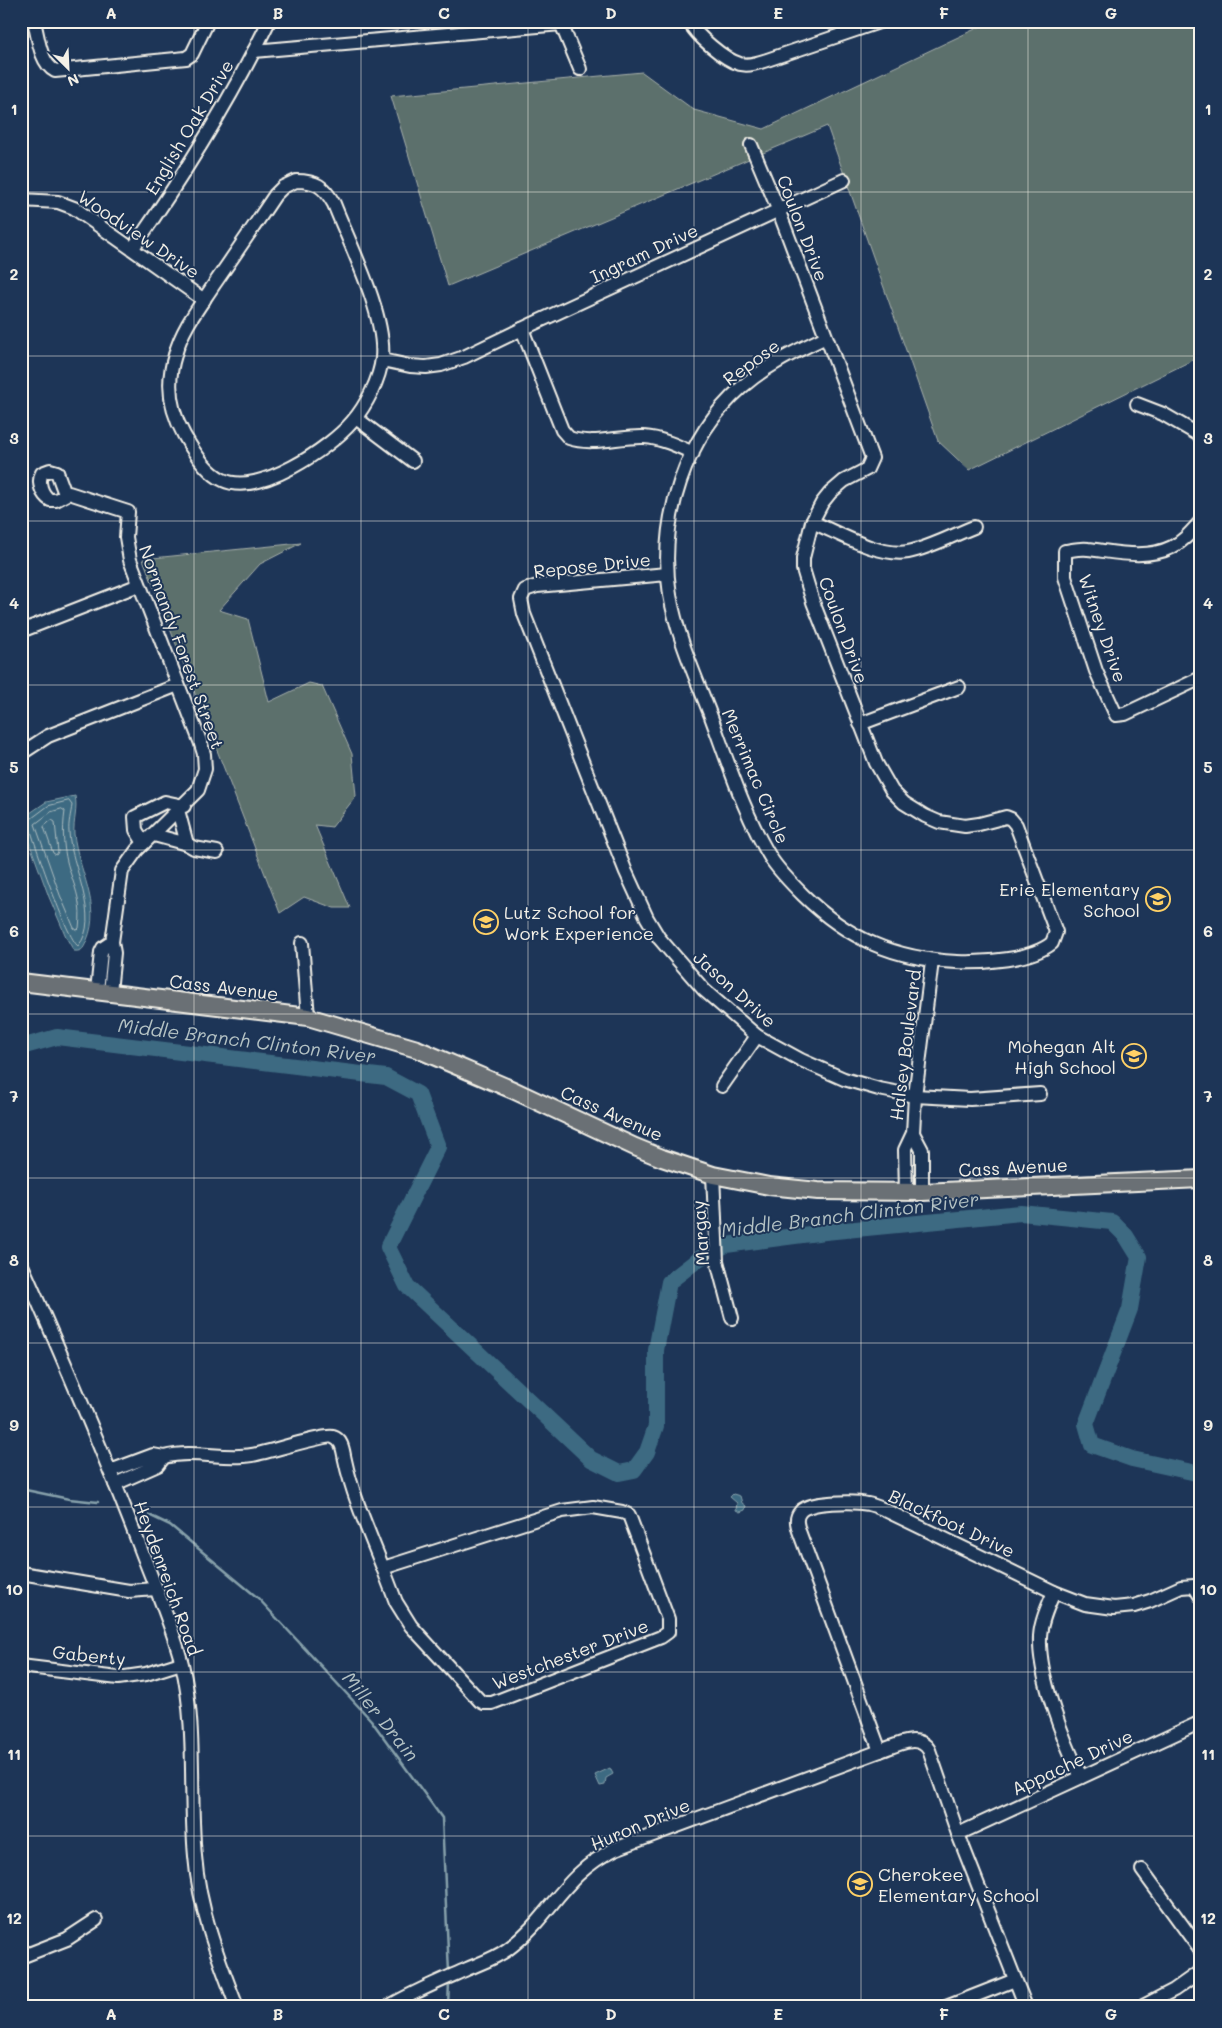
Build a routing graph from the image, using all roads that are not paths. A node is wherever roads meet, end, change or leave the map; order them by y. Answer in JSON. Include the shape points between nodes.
{"nodes":[{"id":1,"x":34,"y":21,"type":"edge"},
{"id":2,"x":208,"y":21,"type":"edge"},
{"id":3,"x":268,"y":21,"type":"edge"},
{"id":4,"x":689,"y":21,"type":"edge"},
{"id":5,"x":882,"y":21,"type":"edge"},
{"id":6,"x":560,"y":23,"type":"edge"},
{"id":7,"x":254,"y":51,"type":"junction"},
{"id":8,"x":580,"y":69,"type":"dead end"},
{"id":9,"x":751,"y":144,"type":"dead end"},
{"id":10,"x":844,"y":180,"type":"dead end"},
{"id":11,"x":21,"y":200,"type":"edge"},
{"id":12,"x":778,"y":209,"type":"junction"},
{"id":13,"x":133,"y":248,"type":"junction"},
{"id":14,"x":204,"y":300,"type":"junction"},
{"id":15,"x":522,"y":329,"type":"junction"},
{"id":16,"x":826,"y":336,"type":"junction"},
{"id":17,"x":382,"y":360,"type":"junction"},
{"id":18,"x":1137,"y":404,"type":"dead end"},
{"id":19,"x":356,"y":418,"type":"junction"},
{"id":20,"x":1201,"y":436,"type":"edge"},
{"id":21,"x":693,"y":453,"type":"junction"},
{"id":22,"x":413,"y":461,"type":"dead end"},
{"id":23,"x":65,"y":494,"type":"dead end"},
{"id":24,"x":1201,"y":521,"type":"edge"},
{"id":25,"x":812,"y":522,"type":"junction"},
{"id":26,"x":974,"y":527,"type":"dead end"},
{"id":27,"x":667,"y":574,"type":"junction"},
{"id":28,"x":139,"y":585,"type":"junction"},
{"id":29,"x":522,"y":594,"type":"joint"},
{"id":30,"x":21,"y":631,"type":"edge"},
{"id":31,"x":1201,"y":678,"type":"edge"},
{"id":32,"x":178,"y":685,"type":"junction"},
{"id":33,"x":959,"y":687,"type":"dead end"},
{"id":34,"x":860,"y":724,"type":"junction"},
{"id":35,"x":25,"y":751,"type":"dead end"},
{"id":36,"x":181,"y":808,"type":"junction"},
{"id":37,"x":149,"y":839,"type":"junction"},
{"id":38,"x":187,"y":844,"type":"junction"},
{"id":39,"x":217,"y":852,"type":"dead end"},
{"id":40,"x":1056,"y":938,"type":"joint"},
{"id":41,"x":302,"y":943,"type":"dead end"},
{"id":42,"x":932,"y":961,"type":"junction"},
{"id":43,"x":21,"y":982,"type":"edge"},
{"id":44,"x":103,"y":992,"type":"junction"},
{"id":45,"x":308,"y":1016,"type":"junction"},
{"id":46,"x":757,"y":1036,"type":"junction"},
{"id":47,"x":722,"y":1086,"type":"dead end"},
{"id":48,"x":1040,"y":1094,"type":"dead end"},
{"id":49,"x":915,"y":1096,"type":"junction"},
{"id":50,"x":713,"y":1174,"type":"junction"},
{"id":51,"x":1201,"y":1179,"type":"edge"},
{"id":52,"x":914,"y":1192,"type":"junction"},
{"id":53,"x":21,"y":1263,"type":"edge"},
{"id":54,"x":732,"y":1318,"type":"dead end"},
{"id":55,"x":164,"y":1457,"type":"junction"},
{"id":56,"x":136,"y":1461,"type":"junction"},
{"id":57,"x":110,"y":1471,"type":"junction"},
{"id":58,"x":141,"y":1473,"type":"junction"},
{"id":59,"x":115,"y":1484,"type":"junction"},
{"id":60,"x":384,"y":1568,"type":"junction"},
{"id":61,"x":21,"y":1573,"type":"edge"},
{"id":62,"x":156,"y":1589,"type":"junction"},
{"id":63,"x":1054,"y":1592,"type":"junction"},
{"id":64,"x":1201,"y":1597,"type":"edge"},
{"id":65,"x":182,"y":1663,"type":"junction"},
{"id":66,"x":21,"y":1666,"type":"edge"},
{"id":67,"x":1201,"y":1722,"type":"edge"},
{"id":68,"x":880,"y":1751,"type":"junction"},
{"id":69,"x":1081,"y":1777,"type":"junction"},
{"id":70,"x":958,"y":1834,"type":"junction"},
{"id":71,"x":1142,"y":1870,"type":"dead end"},
{"id":72,"x":96,"y":1920,"type":"dead end"},
{"id":73,"x":1201,"y":1951,"type":"edge"},
{"id":74,"x":21,"y":1957,"type":"edge"},
{"id":75,"x":1201,"y":1971,"type":"edge"},
{"id":76,"x":1015,"y":1980,"type":"junction"},
{"id":77,"x":1165,"y":2002,"type":"edge"},
{"id":78,"x":237,"y":2007,"type":"edge"},
{"id":79,"x":388,"y":2007,"type":"edge"},
{"id":80,"x":946,"y":2007,"type":"edge"},
{"id":81,"x":1026,"y":2007,"type":"edge"},
{"id":82,"x":1141,"y":2007,"type":"edge"}],
"edges":[{"from":1,"to":2,"type":"street","via":[[44,56],[50,68],[55,70],[186,58],[192,54]]},
{"from":3,"to":7,"type":"street","name":"English Oak Drive"},
{"from":4,"to":5,"type":"street","via":[[695,32],[741,64],[754,64]]},
{"from":6,"to":7,"type":"street"},
{"from":6,"to":8,"type":"street"},
{"from":7,"to":13,"type":"street","name":"English Oak Drive","via":[[194,159]]},
{"from":9,"to":12,"type":"street","name":"Coulon Drive"},
{"from":10,"to":12,"type":"street","name":"Ingram Drive"},
{"from":11,"to":13,"type":"street","name":"Woodview Drive","via":[[58,202],[74,208]]},
{"from":12,"to":15,"type":"street","name":"Ingram Drive"},
{"from":12,"to":16,"type":"street","name":"Coulon Drive"},
{"from":13,"to":14,"type":"street","name":"Woodview Drive"},
{"from":14,"to":17,"type":"street","via":[[278,191],[296,181],[309,181],[324,190],[334,204],[374,304],[380,328]]},
{"from":14,"to":19,"type":"street","via":[[179,342],[172,366],[170,392],[175,415],[186,439],[217,476],[233,483],[278,475],[315,453]]},
{"from":15,"to":17,"type":"street","name":"Ingram Drive","via":[[441,365],[410,366]]},
{"from":15,"to":21,"type":"street","via":[[562,430],[569,438],[587,441],[646,437]]},
{"from":16,"to":21,"type":"street","name":"Repose","via":[[770,366],[743,386],[721,408]]},
{"from":16,"to":25,"type":"street","name":"Coulon Drive","via":[[872,458],[866,469],[830,493]]},
{"from":17,"to":19,"type":"street","via":[[372,391]]},
{"from":18,"to":20,"type":"street","via":[[1163,414]]},
{"from":19,"to":22,"type":"street"},
{"from":21,"to":27,"type":"street","name":"Merrimac Circle","via":[[670,518]]},
{"from":23,"to":28,"type":"street","name":"Normandy Forest Street","via":[[128,512],[127,544]]},
{"from":24,"to":31,"type":"street","name":"Witney Drive","via":[[1172,547],[1156,552],[1065,551],[1065,577],[1096,671],[1116,715],[1125,714]]},
{"from":25,"to":26,"type":"street","via":[[890,552],[908,552]]},
{"from":25,"to":34,"type":"street","name":"Coulon Drive","via":[[803,558],[806,581]]},
{"from":27,"to":29,"type":"street","name":"Repose Drive","via":[[537,586]]},
{"from":27,"to":42,"type":"street","name":"Merrimac Circle","via":[[681,638],[749,815],[774,862],[787,879],[843,929],[875,945]]},
{"from":28,"to":30,"type":"street"},
{"from":28,"to":32,"type":"street","name":"Normandy Forest Street"},
{"from":29,"to":46,"type":"street","name":"Jason Drive","via":[[524,614],[647,918],[659,938],[704,990]]},
{"from":32,"to":35,"type":"street","via":[[48,736]]},
{"from":32,"to":36,"type":"street","name":"Normandy Forest Street","via":[[200,741],[205,764],[201,786]]},
{"from":33,"to":34,"type":"street"},
{"from":34,"to":40,"type":"street","name":"Coulon Drive","via":[[884,780],[913,810],[939,822],[957,825],[1003,818],[1011,820],[1019,830],[1055,926]]},
{"from":36,"to":37,"type":"street","name":"Normandy Forest Street"},
{"from":36,"to":37,"type":"street","via":[[166,802],[135,817],[136,830]]},
{"from":36,"to":38,"type":"street"},
{"from":37,"to":38,"type":"street"},
{"from":37,"to":44,"type":"street","name":"Normandy Forest Street","via":[[128,861],[120,878],[112,942],[114,953]]},
{"from":38,"to":39,"type":"street"},
{"from":40,"to":42,"type":"street","name":"Merrimac Circle","via":[[1047,947],[1026,955],[970,962]]},
{"from":41,"to":45,"type":"street"},
{"from":42,"to":49,"type":"street","name":"Halsey Boulevard"},
{"from":43,"to":44,"type":"main road","name":"Cass Avenue"},
{"from":44,"to":45,"type":"main road","name":"Cass Avenue"},
{"from":45,"to":50,"type":"main road","name":"Cass Avenue","via":[[417,1049],[635,1147]]},
{"from":46,"to":47,"type":"street"},
{"from":46,"to":49,"type":"street","name":"Jason Drive","via":[[826,1072],[879,1089]]},
{"from":48,"to":49,"type":"street","name":"Jason Drive","via":[[970,1099]]},
{"from":49,"to":52,"type":"street","name":"Halsey Boulevard","via":[[913,1133],[922,1150]]},
{"from":50,"to":52,"type":"main road","name":"Cass Avenue","via":[[792,1189]]},
{"from":50,"to":54,"type":"street","name":"Margay","via":[[717,1261]]},
{"from":51,"to":52,"type":"main road","name":"Cass Avenue"},
{"from":53,"to":57,"type":"street","name":"Heydenreich Road"},
{"from":55,"to":56,"type":"street","name":"Westchester Drive","via":[[153,1455]]},
{"from":55,"to":58,"type":"street","name":"Westchester Drive","via":[[158,1465]]},
{"from":55,"to":60,"type":"street","name":"Westchester Drive","via":[[186,1453],[243,1456],[333,1437],[343,1448],[355,1491]]},
{"from":56,"to":57,"type":"street","name":"Westchester Drive"},
{"from":56,"to":58,"type":"street"},
{"from":57,"to":59,"type":"street","name":"Heydenreich Road"},
{"from":58,"to":59,"type":"street","name":"Westchester Drive"},
{"from":59,"to":62,"type":"street","name":"Heydenreich Road"},
{"from":60,"to":60,"type":"street","name":"Westchester Drive","via":[[399,1608],[411,1626],[484,1703],[492,1703],[661,1638],[668,1632],[668,1619],[632,1519],[622,1512],[593,1508],[562,1511]]},
{"from":61,"to":62,"type":"street","via":[[122,1590]]},
{"from":62,"to":65,"type":"street","name":"Heydenreich Road"},
{"from":63,"to":64,"type":"street","name":"Blackfoot Drive","via":[[1085,1604],[1114,1608],[1150,1601],[1185,1586],[1194,1586]]},
{"from":63,"to":68,"type":"street","name":"Blackfoot Drive","via":[[883,1509],[850,1502],[804,1508],[796,1521],[799,1531]]},
{"from":63,"to":69,"type":"street","via":[[1042,1624],[1042,1660],[1060,1728]]},
{"from":65,"to":66,"type":"street","name":"Gaberty","via":[[118,1678]]},
{"from":65,"to":78,"type":"street","name":"Heydenreich Road","via":[[191,1719],[195,1859],[214,1946]]},
{"from":67,"to":69,"type":"street","name":"Appache Drive"},
{"from":68,"to":70,"type":"street","name":"Huron Drive","via":[[913,1740],[927,1747]]},
{"from":68,"to":79,"type":"street","name":"Huron Drive","via":[[600,1856],[569,1882],[527,1933],[506,1951],[405,1996]]},
{"from":69,"to":70,"type":"street","name":"Appache Drive"},
{"from":70,"to":76,"type":"street","name":"Huron Drive"},
{"from":71,"to":73,"type":"street"},
{"from":72,"to":74,"type":"street","via":[[67,1940]]},
{"from":75,"to":77,"type":"street"},
{"from":76,"to":80,"type":"street"},
{"from":76,"to":81,"type":"street","name":"Huron Drive"},
{"from":77,"to":82,"type":"street"}]}
